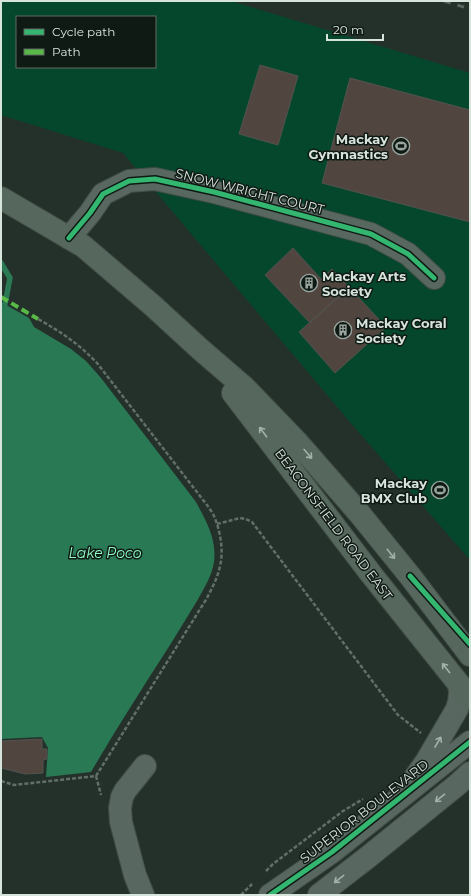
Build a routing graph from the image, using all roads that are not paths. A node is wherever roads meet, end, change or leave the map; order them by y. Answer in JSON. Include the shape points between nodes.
{"nodes":[{"id":1,"x":1,"y":198,"type":"edge"},
{"id":2,"x":69,"y":238,"type":"junction"},
{"id":3,"x":434,"y":278,"type":"dead end"},
{"id":4,"x":200,"y":349,"type":"junction"},
{"id":5,"x":410,"y":576,"type":"junction"},
{"id":6,"x":470,"y":644,"type":"edge"},
{"id":7,"x":470,"y":655,"type":"edge"},
{"id":8,"x":464,"y":691,"type":"edge"},
{"id":9,"x":470,"y":742,"type":"edge"},
{"id":10,"x":145,"y":766,"type":"dead end"},
{"id":11,"x":466,"y":779,"type":"edge"},
{"id":12,"x":400,"y":797,"type":"junction"},
{"id":13,"x":263,"y":887,"type":"edge"},
{"id":14,"x":141,"y":889,"type":"edge"},
{"id":15,"x":319,"y":895,"type":"edge"}],
"edges":[{"from":1,"to":2,"type":"main road","name":"BEACONSFIELD ROAD EAST"},
{"from":2,"to":3,"type":"street","name":"SNOW WRIGHT COURT","via":[[103,194],[130,181],[155,179],[371,234],[408,254]]},
{"from":2,"to":4,"type":"main road","name":"BEACONSFIELD ROAD EAST","via":[[106,266]]},
{"from":4,"to":5,"type":"main road","name":"BEACONSFIELD ROAD EAST","one_way":true,"via":[[244,387],[297,442]]},
{"from":8,"to":4,"type":"main road","name":"BEACONSFIELD ROAD EAST","one_way":true,"via":[[371,574]]},
{"from":5,"to":6,"type":"street"},
{"from":5,"to":7,"type":"main road","name":"BEACONSFIELD ROAD EAST"},
{"from":12,"to":8,"type":"street","one_way":true,"via":[[426,762],[457,709],[460,692]]},
{"from":9,"to":12,"type":"street","name":"SUPERIOR BOULEVARD"},
{"from":10,"to":14,"type":"street","via":[[125,791],[120,808],[121,822]]},
{"from":11,"to":15,"type":"street","one_way":true},
{"from":12,"to":13,"type":"street","name":"SUPERIOR BOULEVARD","via":[[332,852]]}]}
